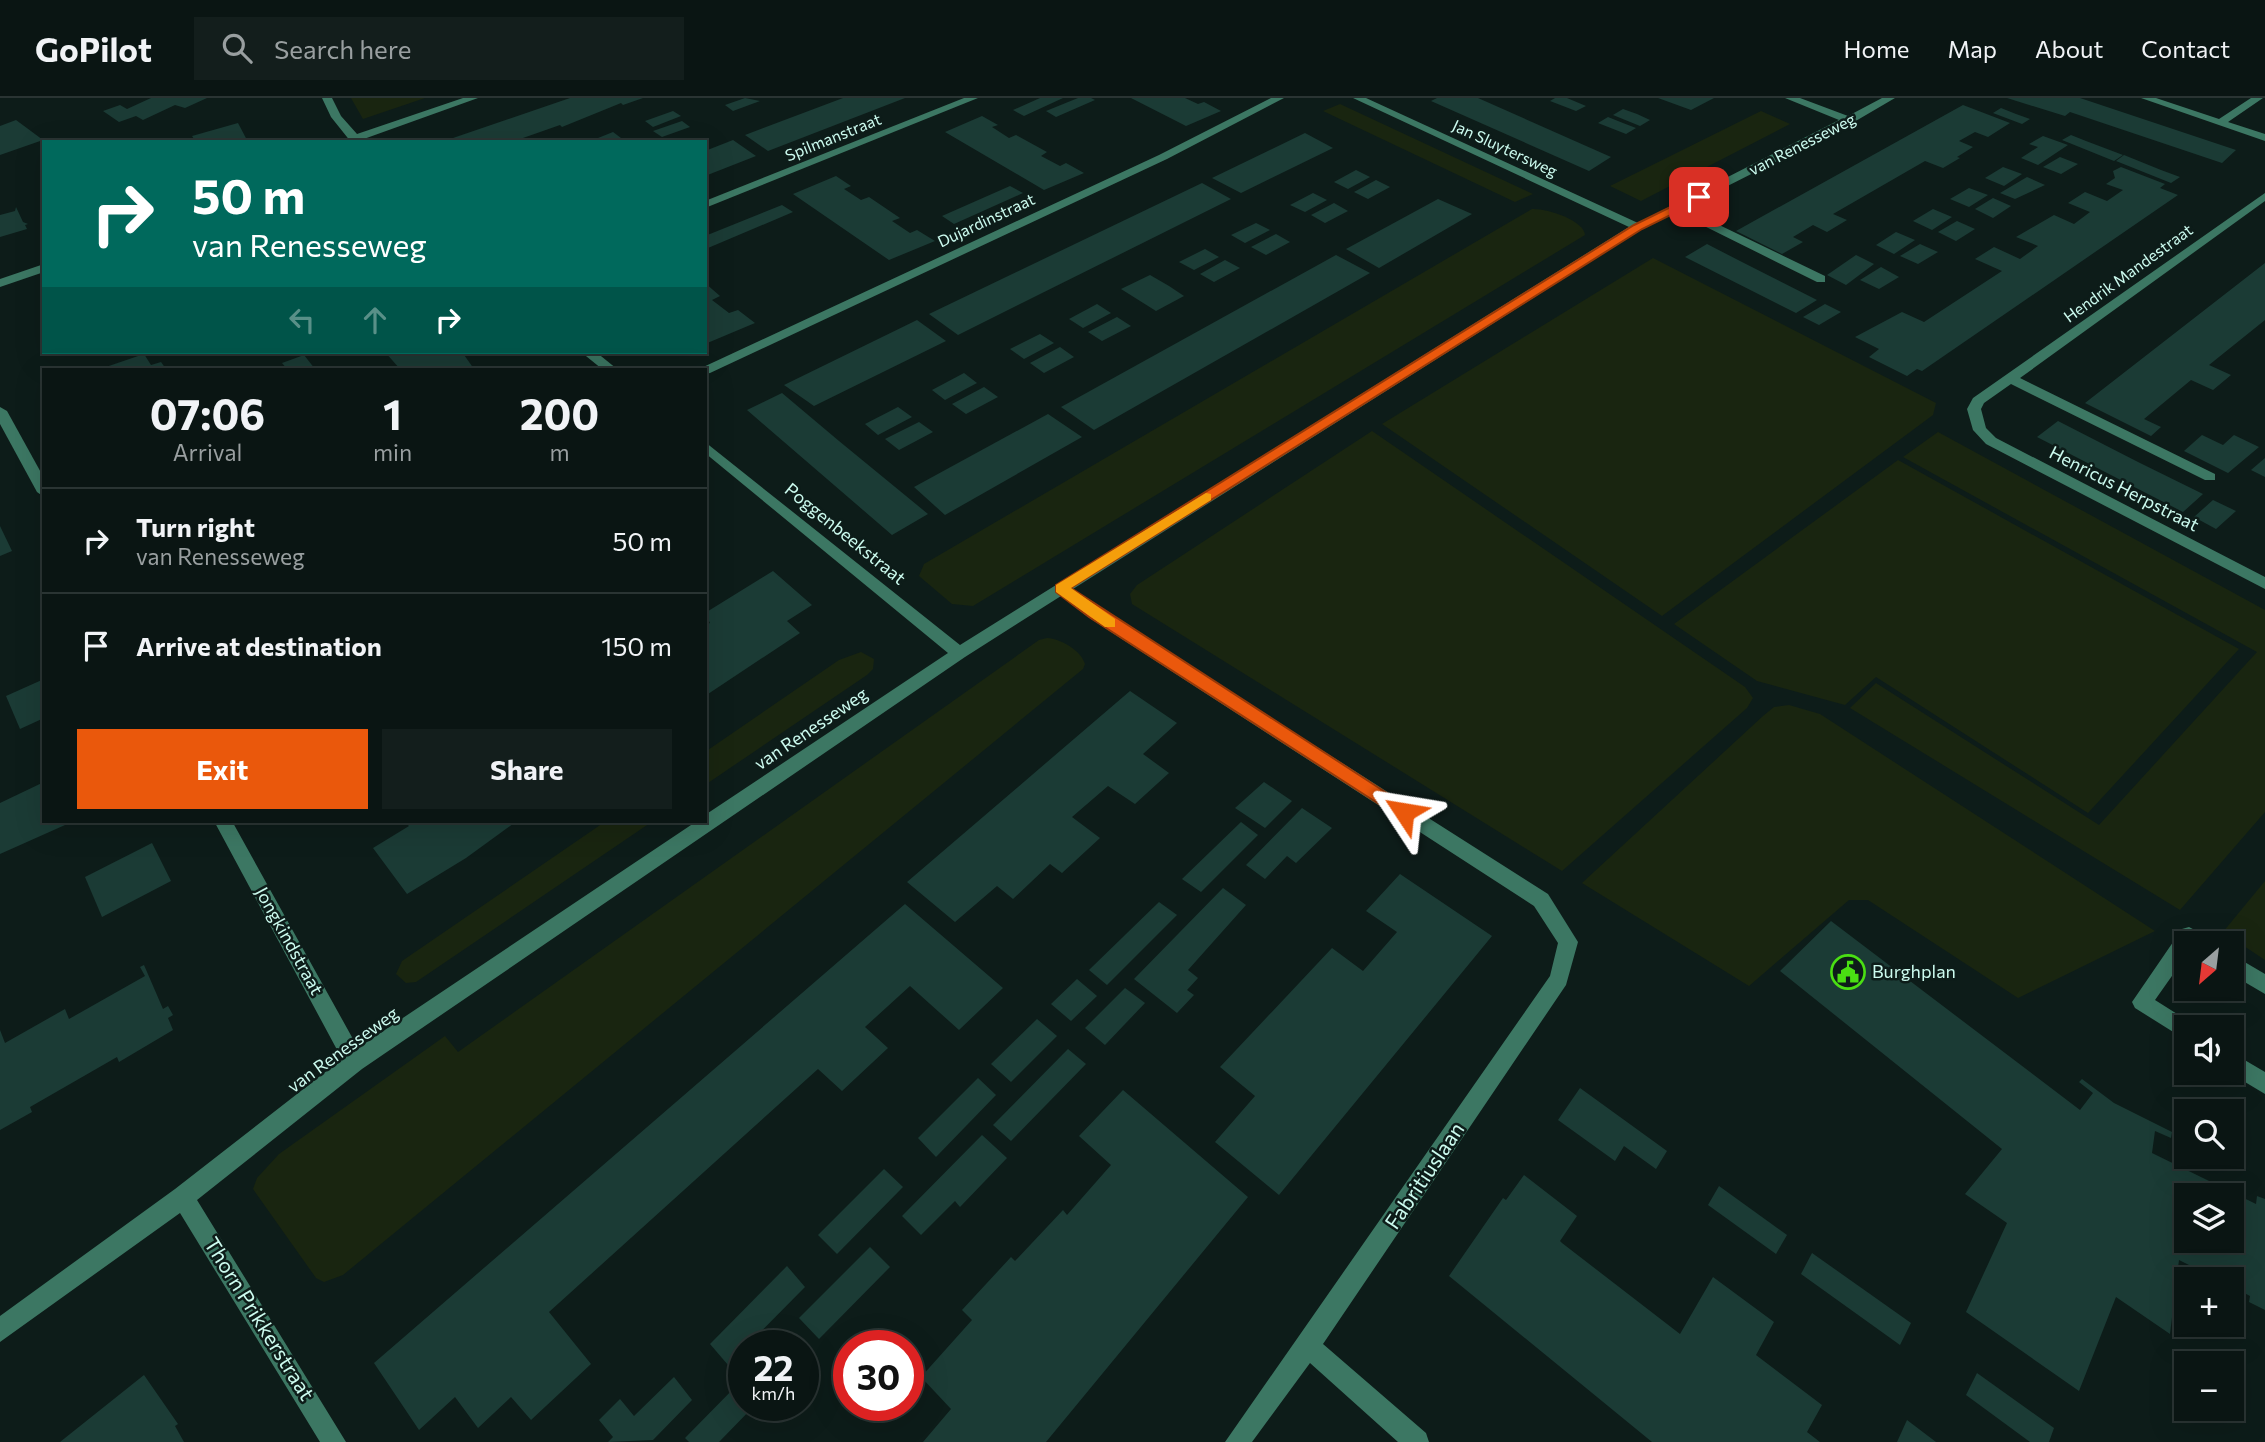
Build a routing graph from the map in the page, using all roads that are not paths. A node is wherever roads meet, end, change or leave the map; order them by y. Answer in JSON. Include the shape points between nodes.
{"nodes":[{"id":1,"x":327,"y":98,"type":"edge"},
{"id":2,"x":473,"y":98,"type":"edge"},
{"id":3,"x":973,"y":98,"type":"edge"},
{"id":4,"x":1279,"y":98,"type":"edge"},
{"id":5,"x":1358,"y":98,"type":"edge"},
{"id":6,"x":1790,"y":98,"type":"edge"},
{"id":7,"x":1890,"y":98,"type":"edge"},
{"id":8,"x":2147,"y":98,"type":"edge"},
{"id":9,"x":2258,"y":98,"type":"edge"},
{"id":10,"x":1850,"y":120,"type":"junction"},
{"id":11,"x":2220,"y":122,"type":"junction"},
{"id":12,"x":2265,"y":138,"type":"edge"},
{"id":13,"x":356,"y":140,"type":"edge"},
{"id":14,"x":2265,"y":196,"type":"edge"},
{"id":15,"x":707,"y":204,"type":"edge"},
{"id":16,"x":1676,"y":208,"type":"junction"},
{"id":17,"x":1638,"y":227,"type":"junction"},
{"id":18,"x":42,"y":269,"type":"edge"},
{"id":19,"x":1821,"y":279,"type":"dead end"},
{"id":20,"x":0,"y":283,"type":"edge"},
{"id":21,"x":591,"y":354,"type":"edge"},
{"id":22,"x":609,"y":368,"type":"edge"},
{"id":23,"x":707,"y":369,"type":"edge"},
{"id":24,"x":2010,"y":378,"type":"junction"},
{"id":25,"x":0,"y":411,"type":"edge"},
{"id":26,"x":1974,"y":418,"type":"joint"},
{"id":27,"x":707,"y":448,"type":"edge"},
{"id":28,"x":2210,"y":477,"type":"dead end"},
{"id":29,"x":42,"y":488,"type":"edge"},
{"id":30,"x":2265,"y":584,"type":"edge"},
{"id":31,"x":1061,"y":588,"type":"junction"},
{"id":32,"x":959,"y":653,"type":"junction"},
{"id":33,"x":224,"y":823,"type":"edge"},
{"id":34,"x":2174,"y":964,"type":"edge"},
{"id":35,"x":2244,"y":971,"type":"edge"},
{"id":36,"x":2265,"y":985,"type":"edge"},
{"id":37,"x":2174,"y":1023,"type":"edge"},
{"id":38,"x":355,"y":1062,"type":"junction"},
{"id":39,"x":2244,"y":1070,"type":"edge"},
{"id":40,"x":2265,"y":1084,"type":"edge"},
{"id":41,"x":183,"y":1197,"type":"junction"},
{"id":42,"x":0,"y":1329,"type":"edge"},
{"id":43,"x":1308,"y":1346,"type":"junction"},
{"id":44,"x":334,"y":1442,"type":"edge"},
{"id":45,"x":1237,"y":1442,"type":"edge"},
{"id":46,"x":1417,"y":1442,"type":"edge"}],
"edges":[{"from":1,"to":13,"type":"street"},
{"from":2,"to":13,"type":"street"},
{"from":3,"to":15,"type":"street","name":"Spilmanstraat"},
{"from":4,"to":23,"type":"street","name":"Dujardinstraat","via":[[1163,157]]},
{"from":5,"to":17,"type":"street","name":"Jan Sluytersweg"},
{"from":6,"to":10,"type":"street"},
{"from":7,"to":10,"type":"street","name":"van Renesseweg"},
{"from":8,"to":11,"type":"street"},
{"from":9,"to":11,"type":"street"},
{"from":10,"to":16,"type":"street","name":"van Renesseweg"},
{"from":11,"to":12,"type":"street"},
{"from":14,"to":24,"type":"street","name":"Hendrik Mandestraat"},
{"from":16,"to":17,"type":"street","name":"van Renesseweg"},
{"from":16,"to":19,"type":"street"},
{"from":17,"to":31,"type":"street","name":"van Renesseweg"},
{"from":18,"to":20,"type":"street"},
{"from":21,"to":22,"type":"street"},
{"from":24,"to":26,"type":"street","name":"Hendrik Mandestraat","via":[[1978,401]]},
{"from":24,"to":28,"type":"street"},
{"from":25,"to":29,"type":"street"},
{"from":26,"to":30,"type":"street","name":"Henricus Herpstraat","via":[[1991,441]]},
{"from":27,"to":32,"type":"street","name":"Poggenbeekstraat"},
{"from":31,"to":32,"type":"street","name":"van Renesseweg"},
{"from":31,"to":43,"type":"street","name":"Fabritiuslaan","via":[[1541,900],[1567,942],[1559,979]]},
{"from":32,"to":38,"type":"street","name":"van Renesseweg"},
{"from":33,"to":38,"type":"street","name":"Jongkindstraat"},
{"from":34,"to":37,"type":"street","via":[[2142,1002]]},
{"from":35,"to":36,"type":"street"},
{"from":38,"to":41,"type":"street","name":"van Renesseweg"},
{"from":39,"to":40,"type":"street"},
{"from":41,"to":42,"type":"street","name":"van Renesseweg"},
{"from":41,"to":44,"type":"street","name":"Thorn Prikkerstraat"},
{"from":43,"to":45,"type":"street","name":"Fabritiuslaan"},
{"from":43,"to":46,"type":"street"}]}
